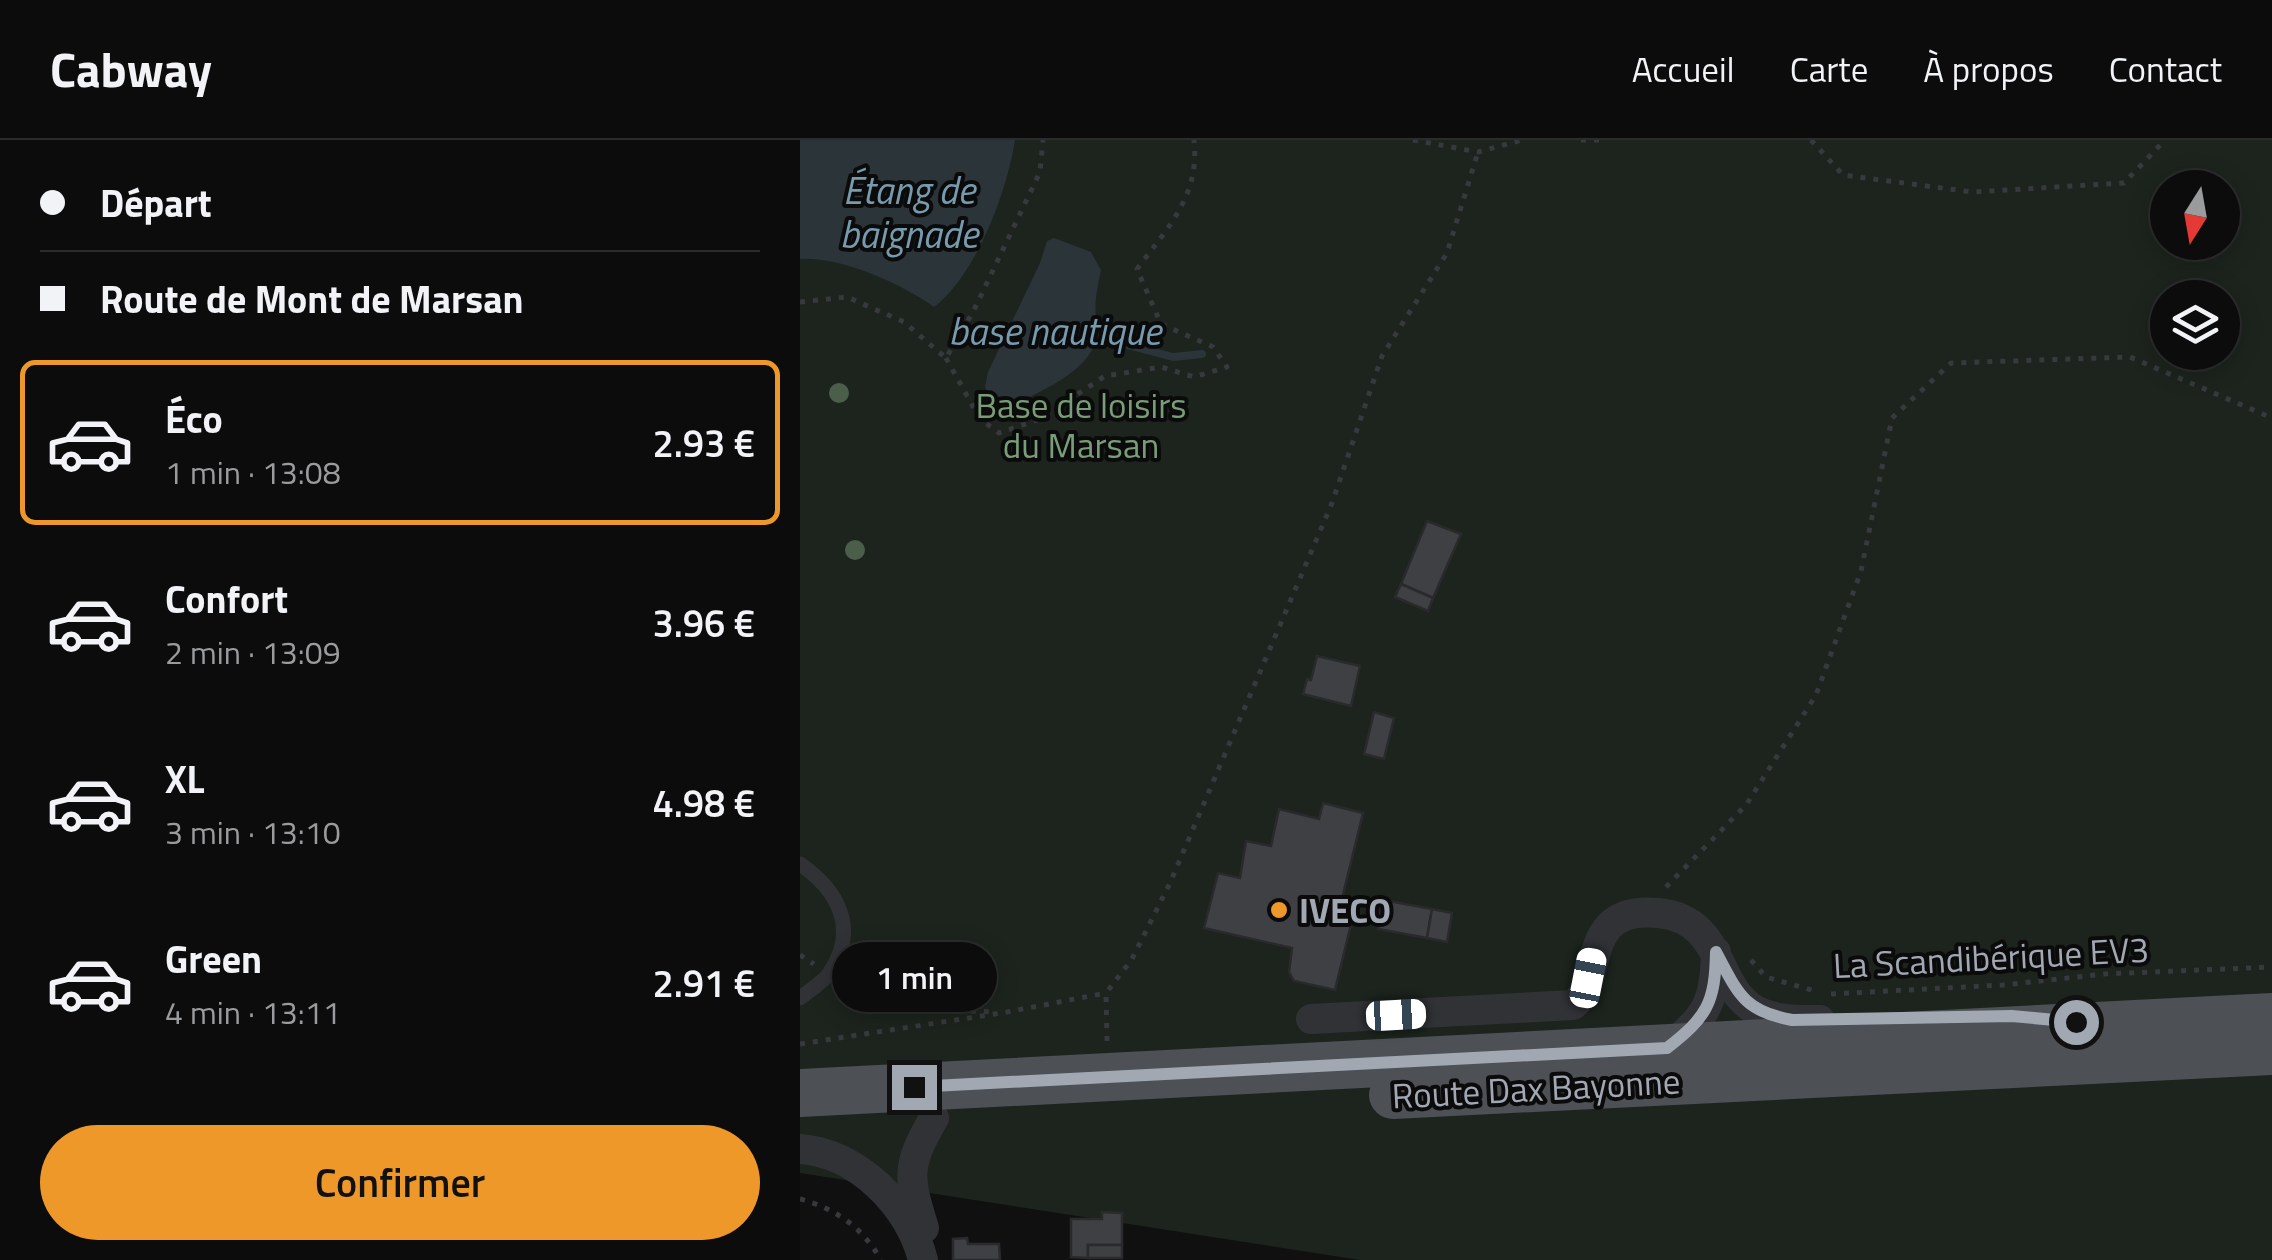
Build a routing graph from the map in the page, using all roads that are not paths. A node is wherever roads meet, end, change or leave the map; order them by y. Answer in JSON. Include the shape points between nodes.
{"nodes":[{"id":1,"x":800,"y":864,"type":"edge"},
{"id":2,"x":1730,"y":951,"type":"junction"},
{"id":3,"x":800,"y":998,"type":"edge"},
{"id":4,"x":2272,"y":1017,"type":"edge"},
{"id":5,"x":1312,"y":1019,"type":"dead end"},
{"id":6,"x":2108,"y":1026,"type":"junction"},
{"id":7,"x":1667,"y":1048,"type":"junction"},
{"id":8,"x":2272,"y":1051,"type":"edge"},
{"id":9,"x":800,"y":1083,"type":"edge"},
{"id":10,"x":800,"y":1093,"type":"edge"},
{"id":11,"x":924,"y":1103,"type":"junction"},
{"id":12,"x":800,"y":1126,"type":"edge"},
{"id":13,"x":800,"y":1149,"type":"edge"},
{"id":14,"x":927,"y":1260,"type":"edge"}],
"edges":[{"from":1,"to":3,"type":"lane","via":[[824,880],[841,910],[843,945],[829,974]]},
{"from":2,"to":5,"type":"street","via":[[1680,919],[1642,913],[1625,917],[1599,938],[1582,999],[1573,1005]]},
{"from":2,"to":6,"type":"street","via":[[1740,997],[1770,1016],[2012,1016]]},
{"from":2,"to":7,"type":"street","via":[[1708,1009]]},
{"from":4,"to":6,"type":"main road"},
{"from":6,"to":7,"type":"main road"},
{"from":7,"to":11,"type":"main road"},
{"from":8,"to":11,"type":"main road","name":"Route Dax Bayonne"},
{"from":9,"to":11,"type":"lane"},
{"from":10,"to":11,"type":"main road"},
{"from":11,"to":12,"type":"main road","name":"Route Dax Bayonne"},
{"from":11,"to":14,"type":"street","via":[[910,1176]]},
{"from":13,"to":14,"type":"street","via":[[840,1160],[887,1195]]}]}
